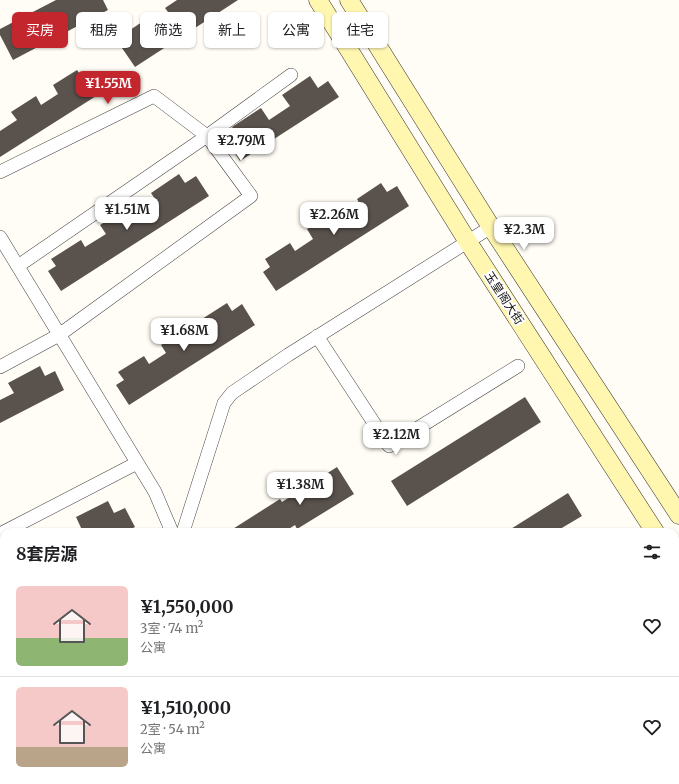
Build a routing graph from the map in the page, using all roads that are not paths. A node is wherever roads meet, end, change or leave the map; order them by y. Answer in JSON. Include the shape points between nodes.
{"nodes":[{"id":1,"x":318,"y":0,"type":"edge"},
{"id":2,"x":349,"y":0,"type":"edge"},
{"id":3,"x":291,"y":75,"type":"dead end"},
{"id":4,"x":207,"y":136,"type":"junction"},
{"id":5,"x":0,"y":172,"type":"edge"},
{"id":6,"x":491,"y":227,"type":"junction"},
{"id":7,"x":0,"y":237,"type":"edge"},
{"id":8,"x":468,"y":242,"type":"junction"},
{"id":9,"x":18,"y":266,"type":"junction"},
{"id":10,"x":59,"y":335,"type":"junction"},
{"id":11,"x":317,"y":336,"type":"junction"},
{"id":12,"x":518,"y":366,"type":"dead end"},
{"id":13,"x":0,"y":367,"type":"edge"},
{"id":14,"x":137,"y":463,"type":"junction"},
{"id":15,"x":679,"y":515,"type":"edge"},
{"id":16,"x":12,"y":528,"type":"edge"},
{"id":17,"x":170,"y":528,"type":"edge"},
{"id":18,"x":184,"y":528,"type":"edge"},
{"id":19,"x":653,"y":528,"type":"edge"}],
"edges":[{"from":1,"to":8,"type":"street","name":"玉皇阁大街"},
{"from":2,"to":6,"type":"street"},
{"from":3,"to":4,"type":"street"},
{"from":4,"to":5,"type":"street","via":[[154,96]]},
{"from":4,"to":9,"type":"street"},
{"from":4,"to":10,"type":"street","via":[[251,196]]},
{"from":6,"to":8,"type":"street"},
{"from":6,"to":15,"type":"street"},
{"from":7,"to":9,"type":"street"},
{"from":8,"to":11,"type":"street"},
{"from":8,"to":19,"type":"street","name":"玉皇阁大街"},
{"from":9,"to":10,"type":"street"},
{"from":10,"to":13,"type":"street"},
{"from":10,"to":14,"type":"street"},
{"from":11,"to":12,"type":"street","via":[[390,446]]},
{"from":11,"to":18,"type":"street","via":[[232,393],[224,403]]},
{"from":14,"to":16,"type":"street"},
{"from":14,"to":17,"type":"street","via":[[155,492]]}]}
